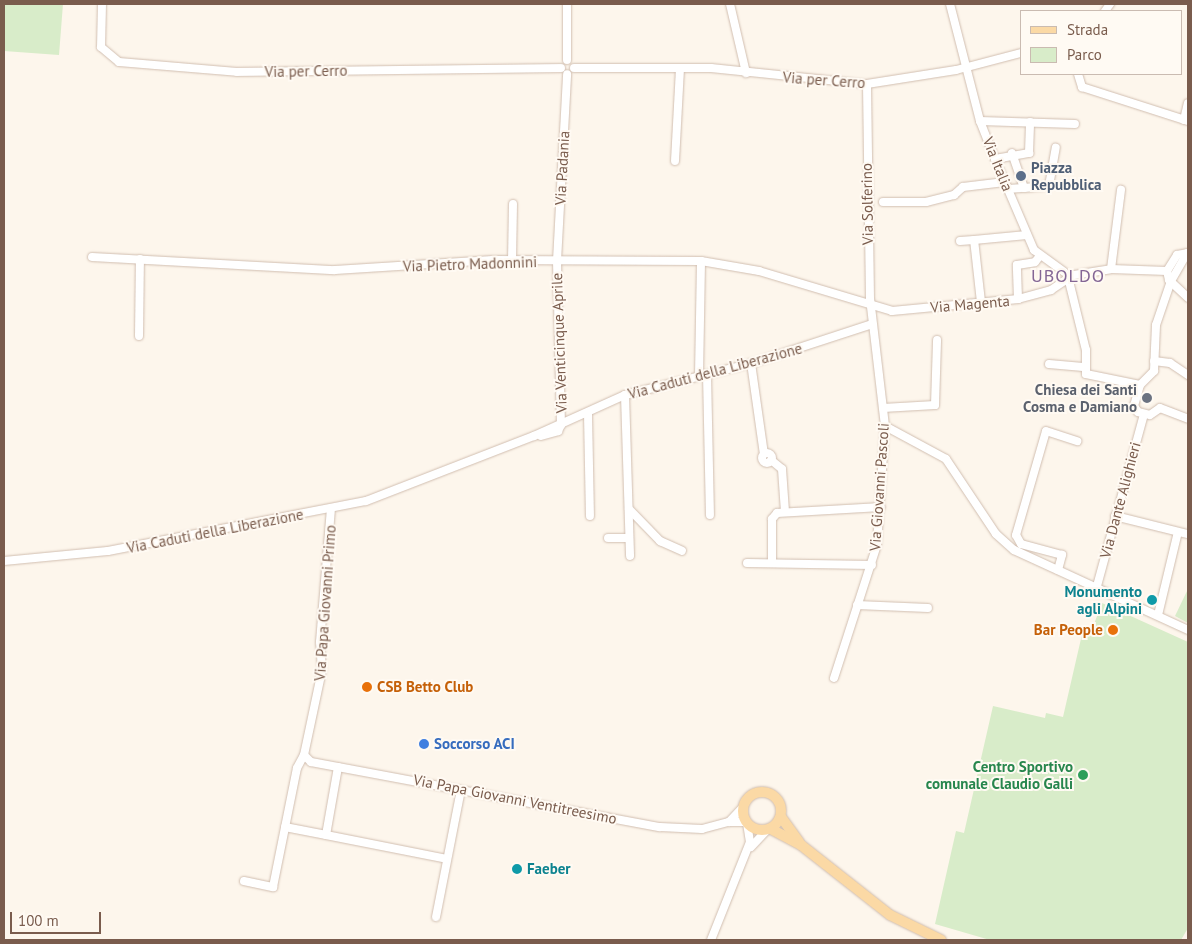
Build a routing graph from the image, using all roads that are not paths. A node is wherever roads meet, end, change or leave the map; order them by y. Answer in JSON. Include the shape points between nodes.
{"nodes":[{"id":1,"x":102,"y":4,"type":"edge"},
{"id":2,"x":567,"y":4,"type":"edge"},
{"id":3,"x":730,"y":4,"type":"edge"},
{"id":4,"x":950,"y":4,"type":"edge"},
{"id":5,"x":1020,"y":53,"type":"edge"},
{"id":6,"x":567,"y":60,"type":"junction"},
{"id":7,"x":966,"y":67,"type":"junction"},
{"id":8,"x":561,"y":68,"type":"junction"},
{"id":9,"x":574,"y":68,"type":"junction"},
{"id":10,"x":680,"y":68,"type":"junction"},
{"id":11,"x":746,"y":73,"type":"junction"},
{"id":12,"x":567,"y":74,"type":"junction"},
{"id":13,"x":1078,"y":75,"type":"edge"},
{"id":14,"x":866,"y":84,"type":"junction"},
{"id":15,"x":1188,"y":103,"type":"edge"},
{"id":16,"x":980,"y":121,"type":"junction"},
{"id":17,"x":1186,"y":121,"type":"edge"},
{"id":18,"x":1030,"y":122,"type":"junction"},
{"id":19,"x":1075,"y":124,"type":"dead end"},
{"id":20,"x":1056,"y":148,"type":"dead end"},
{"id":21,"x":1012,"y":153,"type":"junction"},
{"id":22,"x":995,"y":159,"type":"junction"},
{"id":23,"x":675,"y":161,"type":"dead end"},
{"id":24,"x":1006,"y":185,"type":"junction"},
{"id":25,"x":1024,"y":188,"type":"junction"},
{"id":26,"x":1121,"y":190,"type":"dead end"},
{"id":27,"x":883,"y":202,"type":"dead end"},
{"id":28,"x":513,"y":204,"type":"dead end"},
{"id":29,"x":1027,"y":234,"type":"junction"},
{"id":30,"x":974,"y":240,"type":"junction"},
{"id":31,"x":960,"y":241,"type":"dead end"},
{"id":32,"x":1188,"y":253,"type":"edge"},
{"id":33,"x":92,"y":256,"type":"dead end"},
{"id":34,"x":1039,"y":256,"type":"junction"},
{"id":35,"x":140,"y":259,"type":"junction"},
{"id":36,"x":512,"y":260,"type":"junction"},
{"id":37,"x":701,"y":261,"type":"junction"},
{"id":38,"x":556,"y":262,"type":"junction"},
{"id":39,"x":1111,"y":269,"type":"junction"},
{"id":40,"x":1167,"y":271,"type":"junction"},
{"id":41,"x":1068,"y":277,"type":"junction"},
{"id":42,"x":1171,"y":281,"type":"junction"},
{"id":43,"x":1188,"y":298,"type":"edge"},
{"id":44,"x":1018,"y":299,"type":"junction"},
{"id":45,"x":981,"y":302,"type":"junction"},
{"id":46,"x":871,"y":308,"type":"junction"},
{"id":47,"x":872,"y":324,"type":"junction"},
{"id":48,"x":139,"y":336,"type":"dead end"},
{"id":49,"x":936,"y":340,"type":"dead end"},
{"id":50,"x":1154,"y":361,"type":"junction"},
{"id":51,"x":752,"y":363,"type":"junction"},
{"id":52,"x":1049,"y":364,"type":"dead end"},
{"id":53,"x":1086,"y":366,"type":"junction"},
{"id":54,"x":703,"y":375,"type":"junction"},
{"id":55,"x":1188,"y":375,"type":"edge"},
{"id":56,"x":1140,"y":385,"type":"junction"},
{"id":57,"x":625,"y":395,"type":"junction"},
{"id":58,"x":883,"y":408,"type":"junction"},
{"id":59,"x":588,"y":414,"type":"junction"},
{"id":60,"x":1144,"y":414,"type":"junction"},
{"id":61,"x":1188,"y":419,"type":"edge"},
{"id":62,"x":561,"y":425,"type":"junction"},
{"id":63,"x":885,"y":426,"type":"junction"},
{"id":64,"x":1077,"y":441,"type":"dead end"},
{"id":65,"x":880,"y":507,"type":"junction"},
{"id":66,"x":331,"y":509,"type":"junction"},
{"id":67,"x":629,"y":509,"type":"junction"},
{"id":68,"x":785,"y":512,"type":"junction"},
{"id":69,"x":710,"y":515,"type":"dead end"},
{"id":70,"x":590,"y":516,"type":"dead end"},
{"id":71,"x":1115,"y":516,"type":"junction"},
{"id":72,"x":1178,"y":532,"type":"junction"},
{"id":73,"x":1188,"y":534,"type":"edge"},
{"id":74,"x":608,"y":538,"type":"dead end"},
{"id":75,"x":629,"y":538,"type":"junction"},
{"id":76,"x":682,"y":551,"type":"dead end"},
{"id":77,"x":630,"y":556,"type":"dead end"},
{"id":78,"x":4,"y":561,"type":"edge"},
{"id":79,"x":746,"y":563,"type":"dead end"},
{"id":80,"x":772,"y":563,"type":"junction"},
{"id":81,"x":872,"y":566,"type":"junction"},
{"id":82,"x":1058,"y":570,"type":"junction"},
{"id":83,"x":1097,"y":586,"type":"junction"},
{"id":84,"x":857,"y":605,"type":"junction"},
{"id":85,"x":928,"y":608,"type":"dead end"},
{"id":86,"x":1158,"y":615,"type":"junction"},
{"id":87,"x":1188,"y":630,"type":"edge"},
{"id":88,"x":834,"y":678,"type":"dead end"},
{"id":89,"x":304,"y":755,"type":"junction"},
{"id":90,"x":338,"y":767,"type":"junction"},
{"id":91,"x":461,"y":790,"type":"junction"},
{"id":92,"x":744,"y":806,"type":"junction"},
{"id":93,"x":781,"y":817,"type":"junction"},
{"id":94,"x":729,"y":822,"type":"junction"},
{"id":95,"x":746,"y":822,"type":"junction"},
{"id":96,"x":285,"y":827,"type":"junction"},
{"id":97,"x":769,"y":830,"type":"junction"},
{"id":98,"x":326,"y":835,"type":"junction"},
{"id":99,"x":801,"y":845,"type":"junction"},
{"id":100,"x":747,"y":852,"type":"junction"},
{"id":101,"x":447,"y":859,"type":"junction"},
{"id":102,"x":244,"y":881,"type":"dead end"},
{"id":103,"x":436,"y":917,"type":"dead end"},
{"id":104,"x":711,"y":940,"type":"edge"},
{"id":105,"x":941,"y":940,"type":"edge"}],
"edges":[{"from":1,"to":8,"type":"street","name":"Via per Cerro","via":[[101,47],[119,62],[237,72]]},
{"from":2,"to":6,"type":"street"},
{"from":3,"to":11,"type":"street"},
{"from":4,"to":7,"type":"street","name":"Via Italia"},
{"from":5,"to":7,"type":"street","name":"Via per Cerro"},
{"from":6,"to":8,"type":"street"},
{"from":6,"to":9,"type":"street"},
{"from":7,"to":14,"type":"street","name":"Via per Cerro"},
{"from":7,"to":16,"type":"street","name":"Via Italia"},
{"from":8,"to":12,"type":"street"},
{"from":9,"to":10,"type":"street","name":"Via per Cerro"},
{"from":9,"to":12,"type":"street"},
{"from":10,"to":11,"type":"street","name":"Via per Cerro"},
{"from":10,"to":23,"type":"street"},
{"from":11,"to":14,"type":"street","name":"Via per Cerro"},
{"from":12,"to":38,"type":"street","name":"Via Padania"},
{"from":13,"to":17,"type":"street","via":[[1082,87]]},
{"from":14,"to":46,"type":"street","name":"Via Solferino"},
{"from":15,"to":17,"type":"street"},
{"from":16,"to":18,"type":"street"},
{"from":16,"to":22,"type":"street","name":"Via Italia"},
{"from":18,"to":19,"type":"street"},
{"from":18,"to":21,"type":"street","via":[[1029,152]]},
{"from":20,"to":25,"type":"street","via":[[1049,186]]},
{"from":21,"to":22,"type":"street"},
{"from":21,"to":25,"type":"street"},
{"from":22,"to":24,"type":"street","name":"Via Italia"},
{"from":24,"to":25,"type":"street"},
{"from":24,"to":27,"type":"street","via":[[963,187],[954,195],[926,202]]},
{"from":24,"to":29,"type":"street","name":"Via Italia"},
{"from":26,"to":39,"type":"street"},
{"from":28,"to":36,"type":"street"},
{"from":29,"to":30,"type":"street"},
{"from":29,"to":34,"type":"street","name":"Via Italia"},
{"from":30,"to":31,"type":"street"},
{"from":30,"to":45,"type":"street"},
{"from":32,"to":40,"type":"street","via":[[1177,255]]},
{"from":32,"to":42,"type":"street"},
{"from":33,"to":35,"type":"street","name":"Via Pietro Madonnini"},
{"from":34,"to":41,"type":"street"},
{"from":34,"to":44,"type":"street","via":[[1035,262],[1017,266]]},
{"from":35,"to":36,"type":"street","name":"Via Pietro Madonnini","via":[[335,270]]},
{"from":35,"to":48,"type":"street"},
{"from":36,"to":38,"type":"street","name":"Via Pietro Madonnini"},
{"from":37,"to":38,"type":"street","name":"Via Pietro Madonnini"},
{"from":37,"to":46,"type":"street","name":"Via Pietro Madonnini","via":[[795,281]]},
{"from":37,"to":54,"type":"street"},
{"from":38,"to":62,"type":"street","name":"Via Venticinque Aprile"},
{"from":39,"to":40,"type":"street"},
{"from":39,"to":41,"type":"street"},
{"from":40,"to":42,"type":"street"},
{"from":41,"to":44,"type":"street","name":"Via Magenta","via":[[1051,290]]},
{"from":41,"to":53,"type":"street","via":[[1082,325]]},
{"from":42,"to":43,"type":"street"},
{"from":42,"to":50,"type":"street","via":[[1156,325]]},
{"from":44,"to":45,"type":"street","name":"Via Magenta"},
{"from":45,"to":46,"type":"street","name":"Via Magenta","via":[[892,311]]},
{"from":46,"to":47,"type":"street","name":"Via Solferino"},
{"from":47,"to":51,"type":"street","name":"Via Caduti della Liberazione"},
{"from":47,"to":58,"type":"street","name":"Via Giovanni Pascoli"},
{"from":49,"to":58,"type":"street","name":"Via Giovanni Pascoli","via":[[935,404]]},
{"from":50,"to":55,"type":"street","via":[[1170,363]]},
{"from":50,"to":56,"type":"street","via":[[1152,374]]},
{"from":51,"to":54,"type":"street","name":"Via Caduti della Liberazione"},
{"from":51,"to":68,"type":"street","via":[[764,454],[769,454],[782,469]]},
{"from":52,"to":53,"type":"street"},
{"from":53,"to":56,"type":"street","via":[[1086,374],[1095,378]]},
{"from":54,"to":57,"type":"street","name":"Via Caduti della Liberazione"},
{"from":54,"to":69,"type":"street"},
{"from":56,"to":60,"type":"street","via":[[1134,406]]},
{"from":57,"to":59,"type":"street","name":"Via Caduti della Liberazione"},
{"from":57,"to":67,"type":"street"},
{"from":58,"to":63,"type":"street","name":"Via Giovanni Pascoli"},
{"from":59,"to":62,"type":"street","name":"Via Caduti della Liberazione"},
{"from":59,"to":70,"type":"street"},
{"from":60,"to":61,"type":"street","via":[[1152,415],[1160,408]]},
{"from":60,"to":71,"type":"street","name":"Via Dante Alighieri"},
{"from":62,"to":66,"type":"street","name":"Via Caduti della Liberazione","via":[[552,434],[534,436],[366,501]]},
{"from":63,"to":65,"type":"street","name":"Via Giovanni Pascoli"},
{"from":63,"to":82,"type":"street","via":[[946,460],[1004,542]]},
{"from":64,"to":82,"type":"street","via":[[1046,431],[1016,535],[1021,544],[1062,555]]},
{"from":65,"to":68,"type":"street"},
{"from":65,"to":81,"type":"street","name":"Via Giovanni Pascoli"},
{"from":66,"to":78,"type":"street","name":"Via Caduti della Liberazione","via":[[108,551],[28,562]]},
{"from":66,"to":89,"type":"street","name":"Via Papa Giovanni Primo","via":[[320,642],[322,670]]},
{"from":67,"to":75,"type":"street"},
{"from":67,"to":76,"type":"street","via":[[660,541]]},
{"from":68,"to":80,"type":"street","via":[[772,517]]},
{"from":71,"to":72,"type":"street"},
{"from":71,"to":83,"type":"street","name":"Via Dante Alighieri"},
{"from":72,"to":73,"type":"street"},
{"from":72,"to":86,"type":"street"},
{"from":74,"to":75,"type":"street"},
{"from":75,"to":77,"type":"street"},
{"from":79,"to":80,"type":"street","name":"Via Giovanni Pascoli"},
{"from":80,"to":81,"type":"street","name":"Via Giovanni Pascoli"},
{"from":81,"to":84,"type":"street","name":"Via Giovanni Pascoli"},
{"from":82,"to":83,"type":"street"},
{"from":83,"to":86,"type":"street"},
{"from":84,"to":85,"type":"street"},
{"from":84,"to":88,"type":"street","name":"Via Giovanni Pascoli"},
{"from":86,"to":87,"type":"street"},
{"from":89,"to":90,"type":"street","name":"Via Papa Giovanni Ventitreesimo","via":[[311,762]]},
{"from":89,"to":96,"type":"street","name":"Via Papa Giovanni Primo","via":[[297,768]]},
{"from":90,"to":91,"type":"street","name":"Via Papa Giovanni Ventitreesimo"},
{"from":90,"to":98,"type":"street"},
{"from":91,"to":94,"type":"street","name":"Via Papa Giovanni Ventitreesimo","via":[[660,827],[702,829]]},
{"from":91,"to":101,"type":"street"},
{"from":92,"to":93,"type":"main road","via":[[753,794],[768,793],[779,802]]},
{"from":92,"to":94,"type":"street"},
{"from":92,"to":95,"type":"main road"},
{"from":93,"to":97,"type":"main road"},
{"from":93,"to":99,"type":"main road"},
{"from":94,"to":95,"type":"street","name":"Via Papa Giovanni Ventitreesimo"},
{"from":95,"to":97,"type":"main road"},
{"from":95,"to":100,"type":"street","via":[[751,837]]},
{"from":96,"to":98,"type":"street"},
{"from":96,"to":102,"type":"street","name":"Via Papa Giovanni Primo","via":[[273,887]]},
{"from":97,"to":99,"type":"main road"},
{"from":97,"to":100,"type":"street"},
{"from":98,"to":101,"type":"street"},
{"from":99,"to":105,"type":"main road","via":[[890,915]]},
{"from":100,"to":104,"type":"street"},
{"from":101,"to":103,"type":"street"}]}
